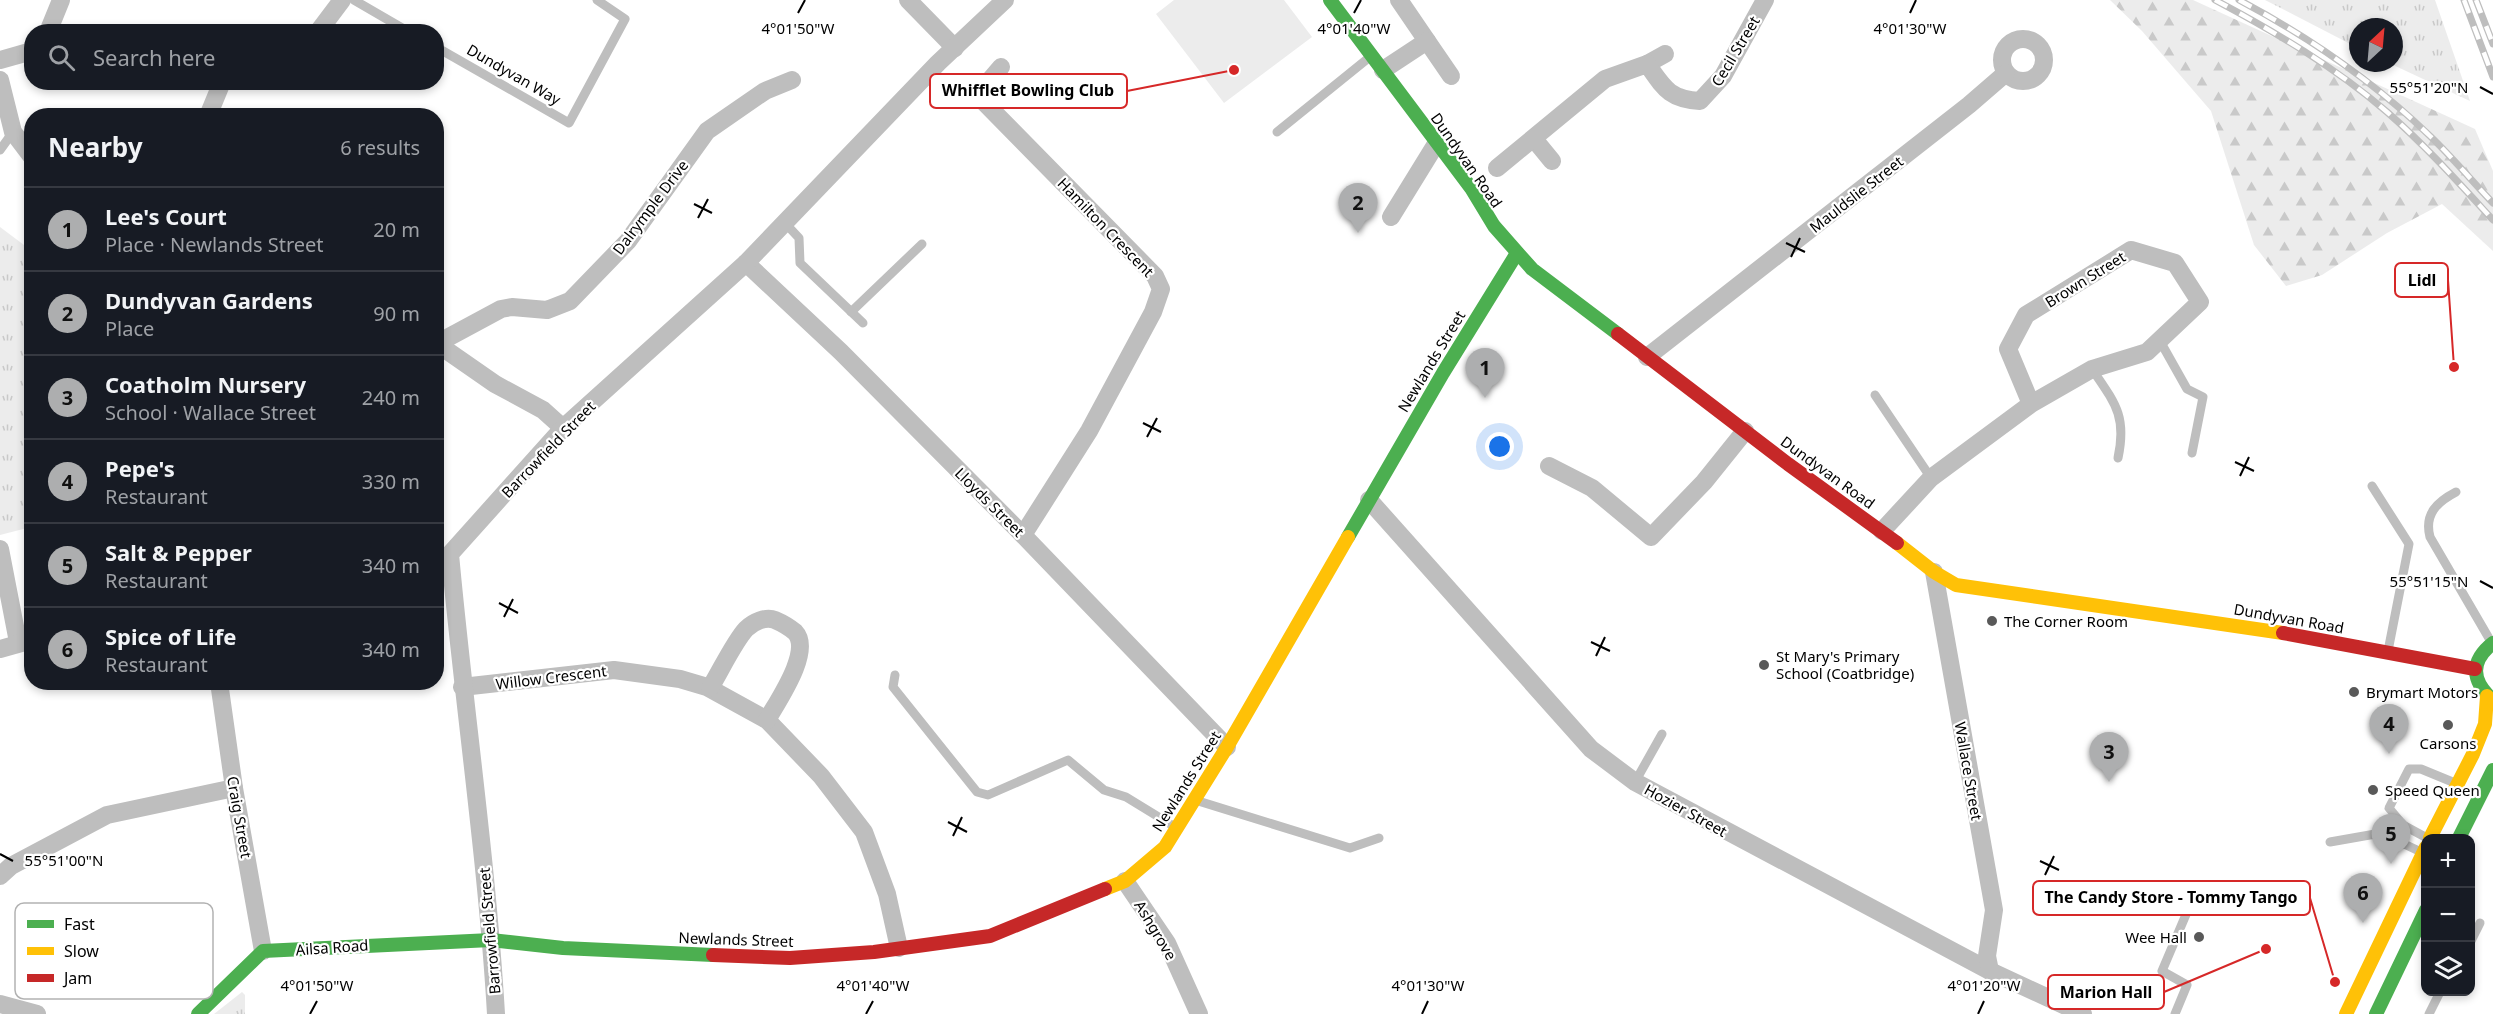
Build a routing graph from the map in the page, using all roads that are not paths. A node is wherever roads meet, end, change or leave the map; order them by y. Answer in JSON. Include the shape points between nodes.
{"nodes":[{"id":1,"x":61,"y":0,"type":"edge"},
{"id":2,"x":342,"y":0,"type":"edge"},
{"id":3,"x":354,"y":0,"type":"edge"},
{"id":4,"x":597,"y":0,"type":"edge"},
{"id":5,"x":908,"y":0,"type":"edge"},
{"id":6,"x":1005,"y":0,"type":"edge"},
{"id":7,"x":1330,"y":0,"type":"edge"},
{"id":8,"x":1399,"y":0,"type":"edge"},
{"id":9,"x":1765,"y":0,"type":"edge"},
{"id":10,"x":51,"y":24,"type":"edge"},
{"id":11,"x":324,"y":24,"type":"edge"},
{"id":12,"x":395,"y":24,"type":"edge"},
{"id":13,"x":1427,"y":41,"type":"junction"},
{"id":14,"x":955,"y":48,"type":"junction"},
{"id":15,"x":444,"y":52,"type":"edge"},
{"id":16,"x":24,"y":53,"type":"edge"},
{"id":17,"x":1665,"y":54,"type":"dead end"},
{"id":18,"x":0,"y":60,"type":"edge"},
{"id":19,"x":1377,"y":63,"type":"junction"},
{"id":20,"x":1647,"y":64,"type":"junction"},
{"id":21,"x":1001,"y":67,"type":"dead end"},
{"id":22,"x":2006,"y":73,"type":"dead end"},
{"id":23,"x":1451,"y":76,"type":"dead end"},
{"id":24,"x":0,"y":80,"type":"edge"},
{"id":25,"x":792,"y":80,"type":"dead end"},
{"id":26,"x":219,"y":90,"type":"edge"},
{"id":27,"x":211,"y":108,"type":"edge"},
{"id":28,"x":13,"y":132,"type":"junction"},
{"id":29,"x":1277,"y":132,"type":"dead end"},
{"id":30,"x":1534,"y":139,"type":"junction"},
{"id":31,"x":1436,"y":144,"type":"junction"},
{"id":32,"x":24,"y":146,"type":"edge"},
{"id":33,"x":0,"y":150,"type":"edge"},
{"id":34,"x":1552,"y":161,"type":"dead end"},
{"id":35,"x":1497,"y":168,"type":"dead end"},
{"id":36,"x":1391,"y":217,"type":"dead end"},
{"id":37,"x":785,"y":223,"type":"junction"},
{"id":38,"x":922,"y":244,"type":"dead end"},
{"id":39,"x":1517,"y":253,"type":"junction"},
{"id":40,"x":746,"y":263,"type":"junction"},
{"id":41,"x":851,"y":312,"type":"junction"},
{"id":42,"x":863,"y":323,"type":"dead end"},
{"id":43,"x":444,"y":340,"type":"edge"},
{"id":44,"x":2160,"y":341,"type":"junction"},
{"id":45,"x":444,"y":349,"type":"edge"},
{"id":46,"x":1647,"y":357,"type":"junction"},
{"id":47,"x":2092,"y":369,"type":"junction"},
{"id":48,"x":1875,"y":395,"type":"dead end"},
{"id":49,"x":2031,"y":404,"type":"junction"},
{"id":50,"x":563,"y":428,"type":"junction"},
{"id":51,"x":1745,"y":431,"type":"junction"},
{"id":52,"x":2192,"y":453,"type":"dead end"},
{"id":53,"x":2118,"y":458,"type":"dead end"},
{"id":54,"x":1549,"y":466,"type":"dead end"},
{"id":55,"x":1931,"y":478,"type":"junction"},
{"id":56,"x":2372,"y":486,"type":"dead end"},
{"id":57,"x":2456,"y":492,"type":"dead end"},
{"id":58,"x":1369,"y":500,"type":"junction"},
{"id":59,"x":1882,"y":531,"type":"junction"},
{"id":60,"x":1023,"y":535,"type":"junction"},
{"id":61,"x":0,"y":549,"type":"edge"},
{"id":62,"x":444,"y":555,"type":"edge"},
{"id":63,"x":444,"y":563,"type":"edge"},
{"id":64,"x":1934,"y":572,"type":"junction"},
{"id":65,"x":24,"y":637,"type":"edge"},
{"id":66,"x":24,"y":641,"type":"edge"},
{"id":67,"x":2492,"y":643,"type":"edge"},
{"id":68,"x":0,"y":649,"type":"edge"},
{"id":69,"x":2388,"y":653,"type":"junction"},
{"id":70,"x":2475,"y":669,"type":"junction"},
{"id":71,"x":895,"y":675,"type":"dead end"},
{"id":72,"x":462,"y":687,"type":"junction"},
{"id":73,"x":710,"y":688,"type":"junction"},
{"id":74,"x":220,"y":690,"type":"edge"},
{"id":75,"x":2490,"y":698,"type":"edge"},
{"id":76,"x":767,"y":720,"type":"junction"},
{"id":77,"x":1662,"y":734,"type":"dead end"},
{"id":78,"x":1227,"y":747,"type":"junction"},
{"id":79,"x":2493,"y":770,"type":"edge"},
{"id":80,"x":1635,"y":782,"type":"junction"},
{"id":81,"x":2458,"y":784,"type":"junction"},
{"id":82,"x":234,"y":788,"type":"junction"},
{"id":83,"x":1194,"y":800,"type":"junction"},
{"id":84,"x":1177,"y":828,"type":"junction"},
{"id":85,"x":2421,"y":834,"type":"edge"},
{"id":86,"x":2430,"y":834,"type":"edge"},
{"id":87,"x":2461,"y":834,"type":"edge"},
{"id":88,"x":1379,"y":838,"type":"dead end"},
{"id":89,"x":2330,"y":842,"type":"dead end"},
{"id":90,"x":2421,"y":849,"type":"edge"},
{"id":91,"x":2421,"y":856,"type":"edge"},
{"id":92,"x":0,"y":876,"type":"edge"},
{"id":93,"x":1125,"y":881,"type":"junction"},
{"id":94,"x":2157,"y":885,"type":"dead end"},
{"id":95,"x":2421,"y":920,"type":"edge"},
{"id":96,"x":2480,"y":923,"type":"dead end"},
{"id":97,"x":491,"y":940,"type":"junction"},
{"id":98,"x":2470,"y":942,"type":"edge"},
{"id":99,"x":899,"y":948,"type":"junction"},
{"id":100,"x":263,"y":951,"type":"junction"},
{"id":101,"x":1989,"y":971,"type":"junction"},
{"id":102,"x":2438,"y":996,"type":"edge"},
{"id":103,"x":0,"y":1004,"type":"edge"},
{"id":104,"x":37,"y":1014,"type":"edge"},
{"id":105,"x":198,"y":1014,"type":"edge"},
{"id":106,"x":496,"y":1014,"type":"edge"},
{"id":107,"x":1199,"y":1014,"type":"edge"},
{"id":108,"x":2083,"y":1014,"type":"edge"},
{"id":109,"x":2175,"y":1014,"type":"edge"},
{"id":110,"x":2346,"y":1014,"type":"edge"},
{"id":111,"x":2376,"y":1014,"type":"edge"},
{"id":112,"x":2429,"y":1014,"type":"edge"}],
"edges":[{"from":1,"to":10,"type":"street"},
{"from":2,"to":11,"type":"street"},
{"from":3,"to":12,"type":"lane"},
{"from":4,"to":15,"type":"lane","name":"Dundyvan Way","via":[[625,19],[569,123]]},
{"from":5,"to":14,"type":"street"},
{"from":6,"to":14,"type":"street","name":"Barrowfield Street"},
{"from":7,"to":19,"type":"main road","name":"Dundyvan Road"},
{"from":8,"to":13,"type":"street"},
{"from":9,"to":20,"type":"street","name":"Cecil Street","via":[[1723,76],[1701,101],[1672,95]]},
{"from":13,"to":19,"type":"street"},
{"from":13,"to":23,"type":"street"},
{"from":14,"to":37,"type":"street","name":"Barrowfield Street"},
{"from":16,"to":18,"type":"street"},
{"from":17,"to":20,"type":"street"},
{"from":19,"to":29,"type":"lane"},
{"from":19,"to":31,"type":"main road","name":"Dundyvan Road"},
{"from":20,"to":30,"type":"street","via":[[1605,80]]},
{"from":21,"to":60,"type":"street","name":"Hamilton Crescent","via":[[977,95],[1155,276],[1161,289],[1153,312],[1089,431]]},
{"from":22,"to":46,"type":"street","name":"Mauldslie Street"},
{"from":24,"to":28,"type":"street"},
{"from":25,"to":43,"type":"street","name":"Dalrymple Drive","via":[[765,91],[706,131],[628,241],[570,300],[548,310],[501,309]]},
{"from":26,"to":27,"type":"street"},
{"from":28,"to":32,"type":"street"},
{"from":28,"to":33,"type":"lane"},
{"from":30,"to":34,"type":"street"},
{"from":30,"to":35,"type":"street"},
{"from":31,"to":36,"type":"street"},
{"from":31,"to":39,"type":"main road","name":"Dundyvan Road"},
{"from":37,"to":40,"type":"street","name":"Barrowfield Street"},
{"from":37,"to":41,"type":"lane","via":[[799,238],[800,263]]},
{"from":38,"to":41,"type":"lane"},
{"from":39,"to":46,"type":"main road","name":"Dundyvan Road","via":[[1532,269]]},
{"from":39,"to":58,"type":"main road","name":"Newlands Street"},
{"from":40,"to":50,"type":"street","name":"Barrowfield Street"},
{"from":40,"to":60,"type":"street","name":"Lloyds Street","via":[[842,352]]},
{"from":41,"to":42,"type":"lane"},
{"from":44,"to":47,"type":"street","name":"Brown Street","via":[[2147,352]]},
{"from":44,"to":49,"type":"street","name":"Brown Street","via":[[2200,302],[2175,263],[2131,250],[2026,315],[2008,349]]},
{"from":44,"to":52,"type":"lane","via":[[2187,389],[2203,398]]},
{"from":45,"to":50,"type":"street","via":[[495,384],[543,410]]},
{"from":46,"to":51,"type":"main road","name":"Dundyvan Road"},
{"from":47,"to":49,"type":"street","name":"Brown Street"},
{"from":47,"to":53,"type":"lane","via":[[2115,403],[2123,436]]},
{"from":48,"to":55,"type":"lane"},
{"from":49,"to":55,"type":"street","name":"Brown Street"},
{"from":50,"to":62,"type":"street","name":"Barrowfield Street"},
{"from":51,"to":54,"type":"street","via":[[1704,482],[1651,537],[1592,488]]},
{"from":51,"to":59,"type":"main road","name":"Dundyvan Road"},
{"from":55,"to":59,"type":"street","name":"Brown Street"},
{"from":56,"to":69,"type":"lane","via":[[2409,544]]},
{"from":57,"to":67,"type":"lane","via":[[2434,506],[2427,526]]},
{"from":58,"to":78,"type":"main road","name":"Newlands Street"},
{"from":58,"to":80,"type":"street","name":"Hozier Street","via":[[1591,749]]},
{"from":59,"to":64,"type":"main road","name":"Dundyvan Road"},
{"from":60,"to":78,"type":"street","name":"Lloyds Street"},
{"from":61,"to":65,"type":"street"},
{"from":63,"to":72,"type":"street","name":"Barrowfield Street"},
{"from":64,"to":69,"type":"main road","name":"Dundyvan Road","via":[[1956,585],[2293,633]]},
{"from":64,"to":101,"type":"street","name":"Wallace Street","via":[[1994,910],[1987,956]]},
{"from":66,"to":68,"type":"street"},
{"from":67,"to":70,"type":"main road","via":[[2478,658]]},
{"from":69,"to":70,"type":"main road","name":"Dundyvan Road"},
{"from":70,"to":75,"type":"main road","via":[[2480,689]]},
{"from":71,"to":84,"type":"lane","via":[[893,687],[977,792],[988,795],[1068,760],[1104,790],[1126,797]]},
{"from":72,"to":73,"type":"street","name":"Willow Crescent","via":[[614,670],[680,679]]},
{"from":72,"to":97,"type":"street","name":"Barrowfield Street"},
{"from":73,"to":76,"type":"street","name":"Willow Crescent"},
{"from":73,"to":76,"type":"street","via":[[746,629],[770,618],[783,623],[796,633],[800,646],[790,680]]},
{"from":74,"to":82,"type":"street","name":"Craig Street"},
{"from":75,"to":81,"type":"main road","via":[[2485,724]]},
{"from":76,"to":99,"type":"street","name":"Willow Crescent","via":[[821,776],[864,832],[887,894]]},
{"from":77,"to":80,"type":"lane"},
{"from":78,"to":83,"type":"main road","name":"Newlands Street"},
{"from":79,"to":87,"type":"main road"},
{"from":80,"to":101,"type":"street","name":"Hozier Street"},
{"from":81,"to":85,"type":"lane","via":[[2421,769],[2409,769],[2389,808],[2403,825]]},
{"from":81,"to":86,"type":"main road"},
{"from":82,"to":92,"type":"street","via":[[107,815],[10,866]]},
{"from":82,"to":100,"type":"street","name":"Craig Street"},
{"from":83,"to":84,"type":"main road","name":"Newlands Street"},
{"from":83,"to":88,"type":"lane","via":[[1350,848]]},
{"from":84,"to":93,"type":"main road","name":"Newlands Street","via":[[1165,847]]},
{"from":89,"to":90,"type":"lane","via":[[2381,832]]},
{"from":91,"to":110,"type":"main road"},
{"from":93,"to":99,"type":"main road","name":"Newlands Street","via":[[990,936]]},
{"from":93,"to":107,"type":"street","name":"Ashgrove","via":[[1167,943]]},
{"from":94,"to":109,"type":"lane","via":[[2193,898],[2162,971],[2187,985]]},
{"from":95,"to":111,"type":"main road"},
{"from":96,"to":98,"type":"lane"},
{"from":97,"to":99,"type":"main road","name":"Newlands Street","via":[[563,948],[790,958]]},
{"from":97,"to":100,"type":"main road","name":"Ailsa Road"},
{"from":97,"to":106,"type":"street","name":"Barrowfield Street"},
{"from":100,"to":105,"type":"main road"},
{"from":101,"to":108,"type":"street","name":"Hozier Street"},
{"from":102,"to":112,"type":"lane"},
{"from":103,"to":104,"type":"street"}]}
